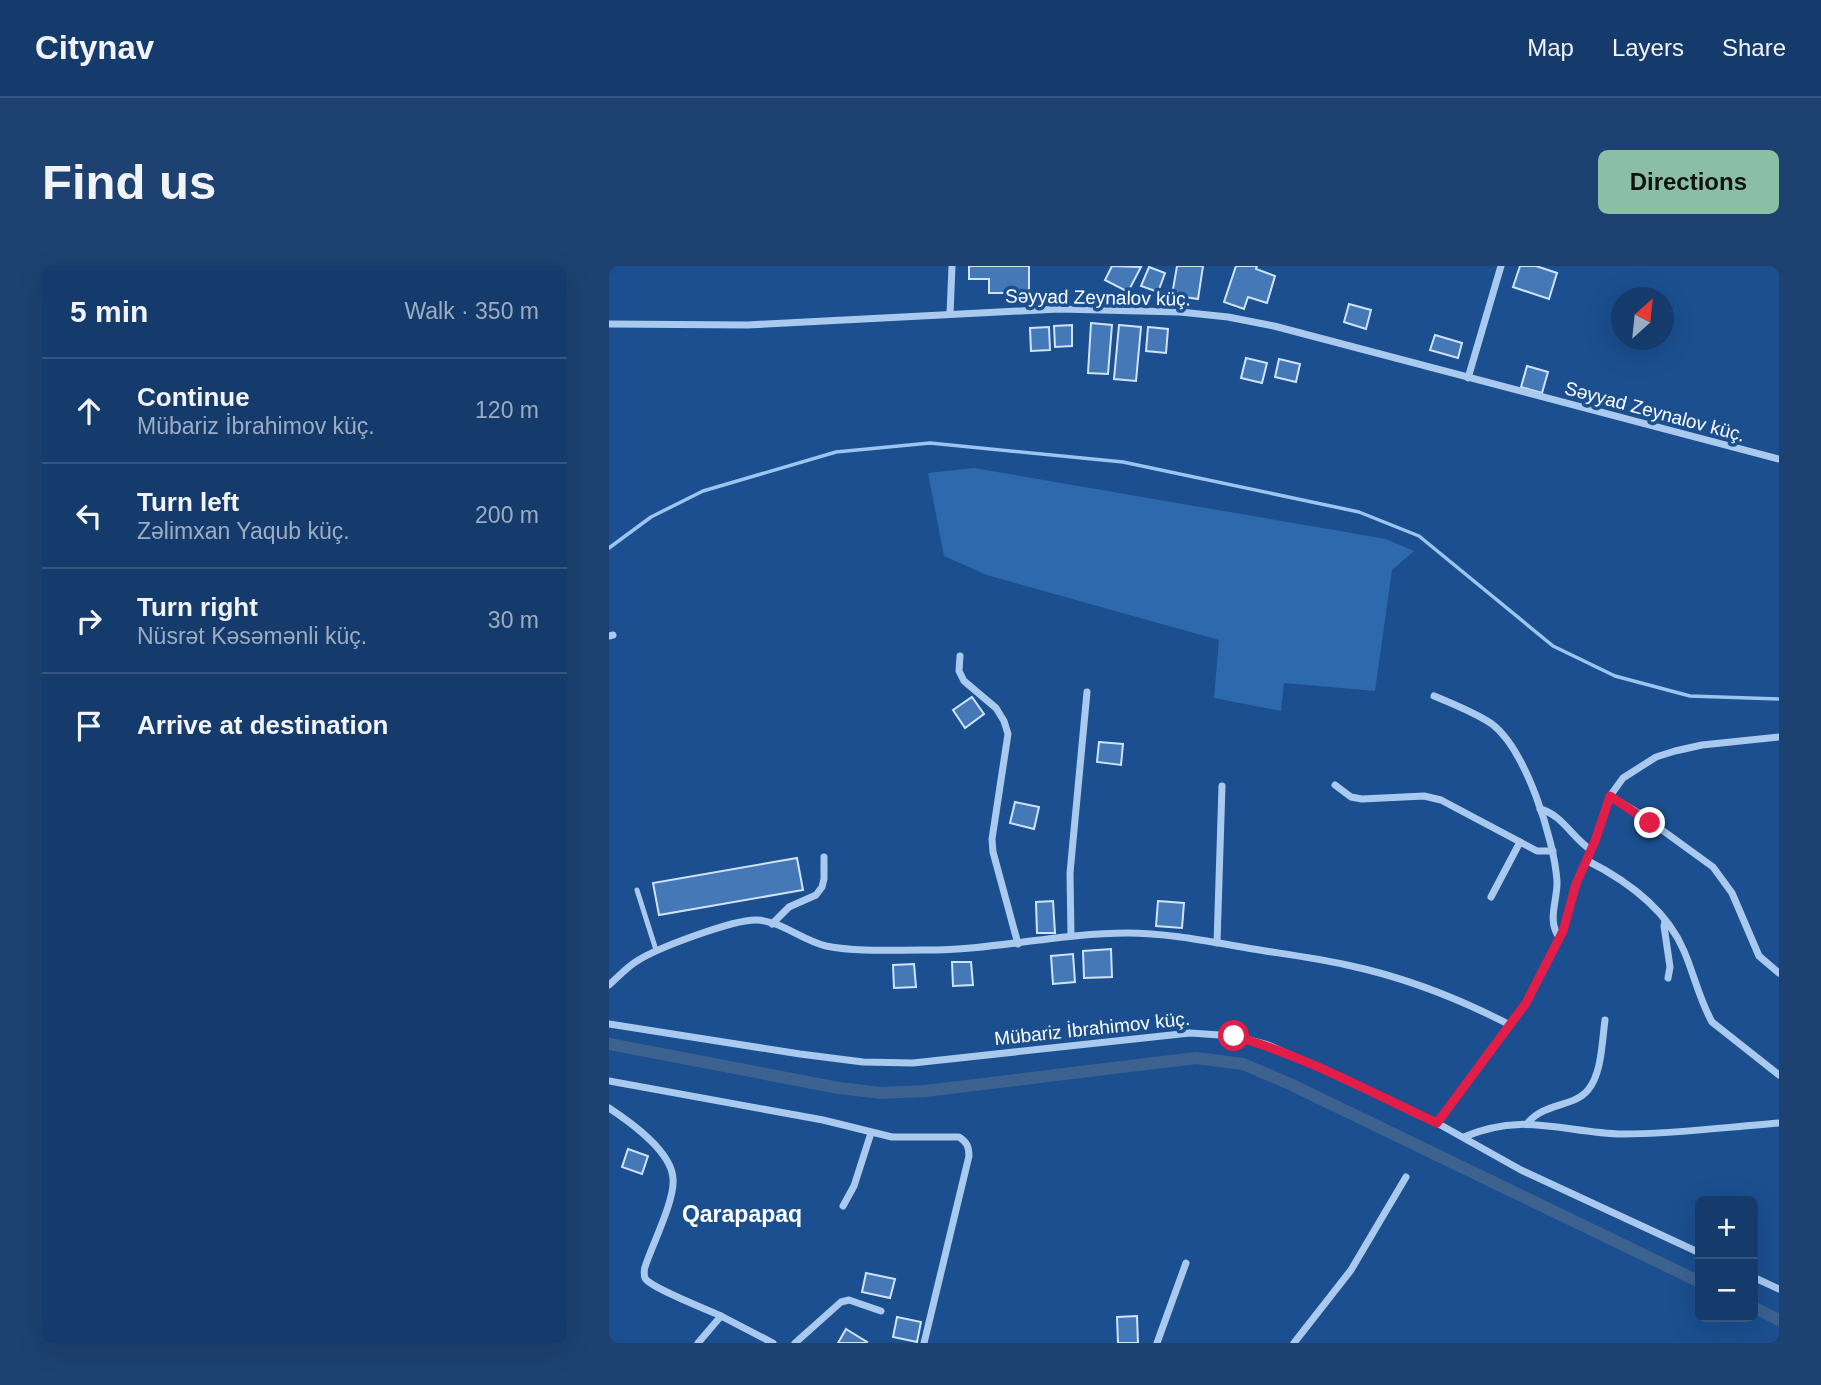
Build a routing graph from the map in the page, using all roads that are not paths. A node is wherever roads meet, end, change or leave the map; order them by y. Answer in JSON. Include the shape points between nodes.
{"nodes":[{"id":1,"x":952,"y":266,"type":"edge"},
{"id":2,"x":1501,"y":266,"type":"edge"},
{"id":3,"x":950,"y":314,"type":"junction"},
{"id":4,"x":609,"y":324,"type":"edge"},
{"id":5,"x":1468,"y":378,"type":"junction"},
{"id":6,"x":1779,"y":460,"type":"edge"},
{"id":7,"x":960,"y":656,"type":"dead end"},
{"id":8,"x":1087,"y":692,"type":"dead end"},
{"id":9,"x":1434,"y":696,"type":"dead end"},
{"id":10,"x":1779,"y":737,"type":"edge"},
{"id":11,"x":1335,"y":785,"type":"dead end"},
{"id":12,"x":1222,"y":786,"type":"dead end"},
{"id":13,"x":1610,"y":796,"type":"junction"},
{"id":14,"x":1540,"y":809,"type":"junction"},
{"id":15,"x":1520,"y":842,"type":"junction"},
{"id":16,"x":1591,"y":849,"type":"junction"},
{"id":17,"x":1553,"y":851,"type":"junction"},
{"id":18,"x":824,"y":857,"type":"dead end"},
{"id":19,"x":1586,"y":860,"type":"junction"},
{"id":20,"x":637,"y":890,"type":"dead end"},
{"id":21,"x":1491,"y":897,"type":"dead end"},
{"id":22,"x":1665,"y":920,"type":"junction"},
{"id":23,"x":772,"y":924,"type":"junction"},
{"id":24,"x":1071,"y":936,"type":"junction"},
{"id":25,"x":1560,"y":938,"type":"junction"},
{"id":26,"x":1217,"y":943,"type":"junction"},
{"id":27,"x":1018,"y":944,"type":"junction"},
{"id":28,"x":656,"y":950,"type":"junction"},
{"id":29,"x":1779,"y":973,"type":"edge"},
{"id":30,"x":1668,"y":978,"type":"dead end"},
{"id":31,"x":609,"y":985,"type":"edge"},
{"id":32,"x":1605,"y":1020,"type":"dead end"},
{"id":33,"x":609,"y":1024,"type":"edge"},
{"id":34,"x":1510,"y":1025,"type":"junction"},
{"id":35,"x":1779,"y":1075,"type":"edge"},
{"id":36,"x":609,"y":1082,"type":"edge"},
{"id":37,"x":609,"y":1108,"type":"edge"},
{"id":38,"x":1437,"y":1123,"type":"junction"},
{"id":39,"x":1527,"y":1124,"type":"junction"},
{"id":40,"x":1779,"y":1124,"type":"edge"},
{"id":41,"x":871,"y":1133,"type":"junction"},
{"id":42,"x":1464,"y":1137,"type":"junction"},
{"id":43,"x":1406,"y":1177,"type":"dead end"},
{"id":44,"x":843,"y":1206,"type":"dead end"},
{"id":45,"x":1695,"y":1251,"type":"edge"},
{"id":46,"x":1186,"y":1263,"type":"dead end"},
{"id":47,"x":1758,"y":1279,"type":"edge"},
{"id":48,"x":1779,"y":1289,"type":"edge"},
{"id":49,"x":881,"y":1311,"type":"dead end"},
{"id":50,"x":721,"y":1316,"type":"junction"},
{"id":51,"x":698,"y":1343,"type":"edge"},
{"id":52,"x":773,"y":1343,"type":"edge"},
{"id":53,"x":795,"y":1343,"type":"edge"},
{"id":54,"x":924,"y":1343,"type":"edge"},
{"id":55,"x":1157,"y":1343,"type":"edge"},
{"id":56,"x":1294,"y":1343,"type":"edge"}],
"edges":[{"from":1,"to":3,"type":"street"},
{"from":2,"to":5,"type":"street"},
{"from":3,"to":4,"type":"street","name":"Səyyad Zeynalov küç.","via":[[747,325]]},
{"from":3,"to":5,"type":"street","name":"Səyyad Zeynalov küç.","via":[[1059,309],[1228,317]]},
{"from":5,"to":6,"type":"street","name":"Səyyad Zeynalov küç."},
{"from":7,"to":27,"type":"street","via":[[964,681],[996,708],[1008,734],[992,839]]},
{"from":8,"to":24,"type":"street","via":[[1070,873]]},
{"from":9,"to":14,"type":"street","via":[[1478,716],[1503,734]]},
{"from":10,"to":13,"type":"street","via":[[1702,745],[1655,757],[1623,778]]},
{"from":11,"to":15,"type":"street","via":[[1362,799],[1425,796],[1441,800]]},
{"from":12,"to":26,"type":"street"},
{"from":13,"to":16,"type":"street"},
{"from":13,"to":29,"type":"street","via":[[1713,867],[1732,893],[1759,956]]},
{"from":14,"to":16,"type":"street","via":[[1556,816]]},
{"from":14,"to":17,"type":"street"},
{"from":15,"to":17,"type":"street"},
{"from":15,"to":21,"type":"street"},
{"from":16,"to":19,"type":"street"},
{"from":17,"to":25,"type":"street","via":[[1557,883],[1554,928]]},
{"from":18,"to":23,"type":"street","via":[[822,887],[789,907]]},
{"from":19,"to":22,"type":"street","via":[[1622,880]]},
{"from":19,"to":25,"type":"street"},
{"from":20,"to":28,"type":"lane"},
{"from":22,"to":30,"type":"street"},
{"from":22,"to":35,"type":"street","via":[[1683,948],[1712,1022]]},
{"from":23,"to":27,"type":"street","via":[[818,943],[863,950],[951,951]]},
{"from":23,"to":28,"type":"street","via":[[757,920],[738,923]]},
{"from":24,"to":26,"type":"street","via":[[1128,933]]},
{"from":24,"to":27,"type":"street"},
{"from":25,"to":34,"type":"street"},
{"from":26,"to":34,"type":"street","via":[[1394,977]]},
{"from":28,"to":31,"type":"street"},
{"from":32,"to":39,"type":"street","via":[[1590,1088],[1582,1096],[1541,1110]]},
{"from":33,"to":38,"type":"street","name":"Mübariz İbrahimov küç.","via":[[851,1061],[913,1063],[1211,1032],[1268,1045]]},
{"from":34,"to":38,"type":"street"},
{"from":36,"to":41,"type":"street","via":[[823,1120]]},
{"from":37,"to":50,"type":"street","via":[[655,1144],[674,1178],[644,1277]]},
{"from":38,"to":42,"type":"street","name":"Mübariz İbrahimov küç."},
{"from":39,"to":40,"type":"street","via":[[1621,1134]]},
{"from":39,"to":42,"type":"street","via":[[1498,1126]]},
{"from":41,"to":44,"type":"street"},
{"from":41,"to":54,"type":"street","via":[[959,1136],[968,1147]]},
{"from":42,"to":45,"type":"street","name":"Mübariz İbrahimov küç.","via":[[1521,1170]]},
{"from":43,"to":56,"type":"street","via":[[1351,1270]]},
{"from":46,"to":55,"type":"street"},
{"from":47,"to":48,"type":"street"},
{"from":49,"to":53,"type":"street","via":[[849,1300],[841,1302]]},
{"from":50,"to":51,"type":"street"},
{"from":50,"to":52,"type":"street"}]}
